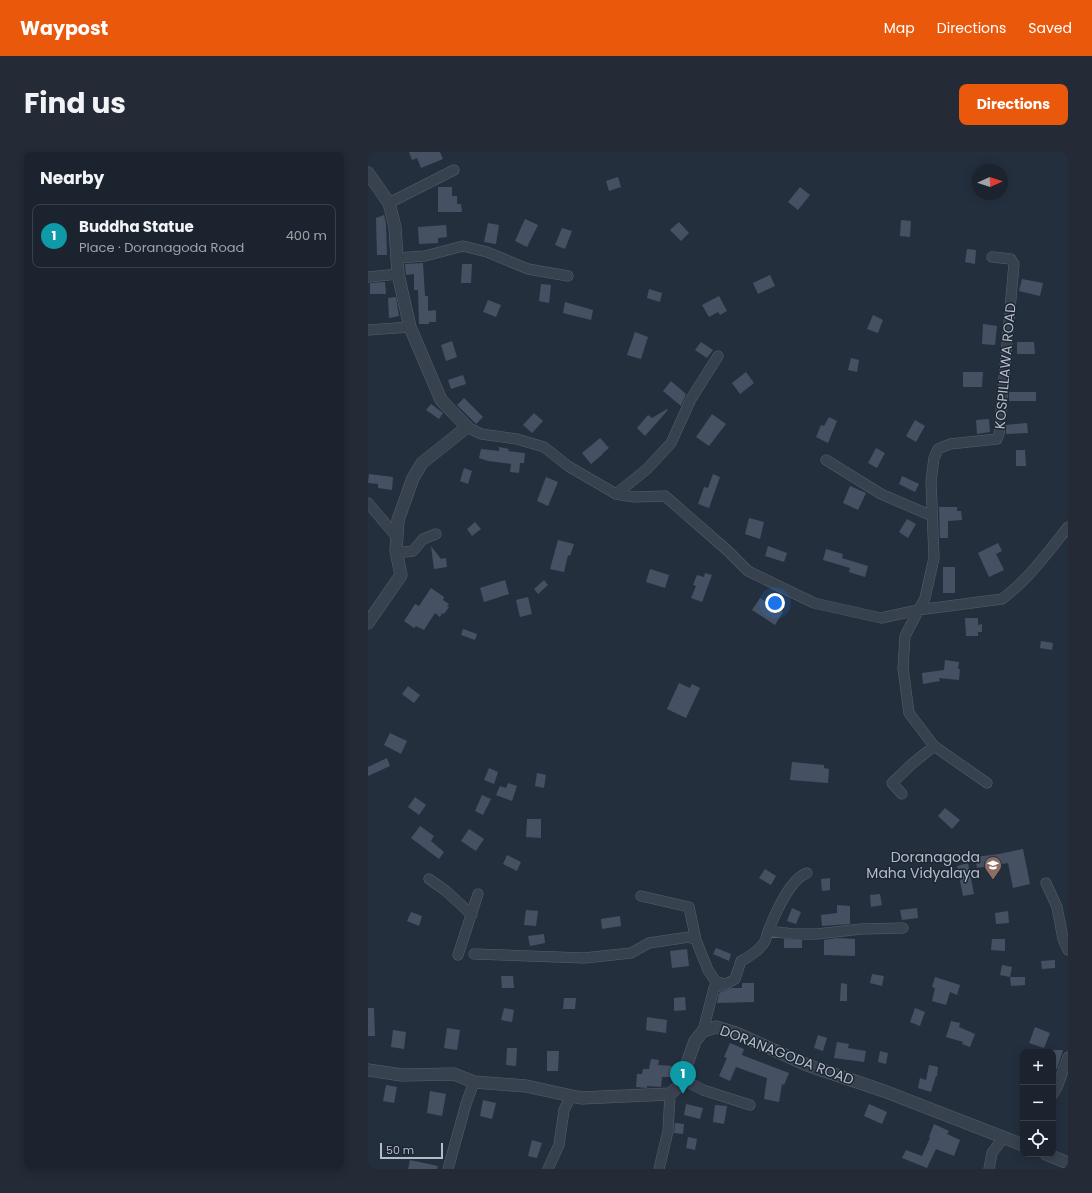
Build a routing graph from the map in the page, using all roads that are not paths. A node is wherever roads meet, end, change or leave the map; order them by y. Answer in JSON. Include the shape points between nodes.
{"nodes":[{"id":1,"x":454,"y":170,"type":"dead end"},
{"id":2,"x":368,"y":173,"type":"edge"},
{"id":3,"x":389,"y":203,"type":"junction"},
{"id":4,"x":992,"y":257,"type":"dead end"},
{"id":5,"x":397,"y":258,"type":"junction"},
{"id":6,"x":398,"y":274,"type":"junction"},
{"id":7,"x":568,"y":276,"type":"dead end"},
{"id":8,"x":368,"y":277,"type":"edge"},
{"id":9,"x":410,"y":327,"type":"junction"},
{"id":10,"x":368,"y":330,"type":"edge"},
{"id":11,"x":718,"y":356,"type":"dead end"},
{"id":12,"x":467,"y":427,"type":"junction"},
{"id":13,"x":826,"y":460,"type":"dead end"},
{"id":14,"x":616,"y":494,"type":"junction"},
{"id":15,"x":368,"y":503,"type":"edge"},
{"id":16,"x":932,"y":516,"type":"junction"},
{"id":17,"x":1068,"y":528,"type":"edge"},
{"id":18,"x":436,"y":534,"type":"dead end"},
{"id":19,"x":396,"y":536,"type":"junction"},
{"id":20,"x":396,"y":552,"type":"junction"},
{"id":21,"x":918,"y":610,"type":"junction"},
{"id":22,"x":368,"y":623,"type":"edge"},
{"id":23,"x":934,"y":746,"type":"junction"},
{"id":24,"x":987,"y":783,"type":"dead end"},
{"id":25,"x":902,"y":794,"type":"dead end"},
{"id":26,"x":807,"y":873,"type":"dead end"},
{"id":27,"x":429,"y":879,"type":"dead end"},
{"id":28,"x":1046,"y":883,"type":"dead end"},
{"id":29,"x":478,"y":894,"type":"dead end"},
{"id":30,"x":641,"y":896,"type":"dead end"},
{"id":31,"x":472,"y":915,"type":"junction"},
{"id":32,"x":903,"y":928,"type":"dead end"},
{"id":33,"x":768,"y":931,"type":"junction"},
{"id":34,"x":696,"y":940,"type":"junction"},
{"id":35,"x":1068,"y":950,"type":"edge"},
{"id":36,"x":474,"y":954,"type":"dead end"},
{"id":37,"x":458,"y":955,"type":"dead end"},
{"id":38,"x":726,"y":984,"type":"junction"},
{"id":39,"x":703,"y":1030,"type":"junction"},
{"id":40,"x":1068,"y":1056,"type":"edge"},
{"id":41,"x":368,"y":1070,"type":"edge"},
{"id":42,"x":682,"y":1079,"type":"junction"},
{"id":43,"x":474,"y":1082,"type":"junction"},
{"id":44,"x":1056,"y":1089,"type":"edge"},
{"id":45,"x":670,"y":1094,"type":"junction"},
{"id":46,"x":571,"y":1096,"type":"junction"},
{"id":47,"x":750,"y":1105,"type":"dead end"},
{"id":48,"x":1003,"y":1138,"type":"junction"},
{"id":49,"x":1020,"y":1144,"type":"edge"},
{"id":50,"x":1053,"y":1157,"type":"edge"},
{"id":51,"x":1068,"y":1163,"type":"edge"},
{"id":52,"x":448,"y":1169,"type":"edge"},
{"id":53,"x":548,"y":1169,"type":"edge"},
{"id":54,"x":659,"y":1169,"type":"edge"},
{"id":55,"x":988,"y":1169,"type":"edge"}],
"edges":[{"from":1,"to":3,"type":"street"},
{"from":2,"to":3,"type":"street"},
{"from":3,"to":5,"type":"street","via":[[395,227]]},
{"from":4,"to":16,"type":"street","name":"KOSPILLAWA ROAD","via":[[1011,259],[1014,264],[999,434],[997,439],[950,444],[938,449],[934,458],[931,482]]},
{"from":5,"to":6,"type":"street"},
{"from":5,"to":7,"type":"street","via":[[425,256],[463,246],[487,252],[528,269]]},
{"from":6,"to":8,"type":"street"},
{"from":6,"to":9,"type":"street"},
{"from":9,"to":10,"type":"street"},
{"from":9,"to":12,"type":"street","via":[[442,400]]},
{"from":11,"to":14,"type":"street","via":[[691,399],[671,443],[647,469]]},
{"from":12,"to":14,"type":"street","via":[[481,434],[517,439],[544,447],[568,466]]},
{"from":12,"to":19,"type":"street","via":[[422,463],[413,478],[398,520]]},
{"from":13,"to":16,"type":"street","via":[[881,494]]},
{"from":14,"to":21,"type":"street","via":[[634,497],[665,496],[748,571],[814,603],[881,618]]},
{"from":15,"to":19,"type":"street"},
{"from":16,"to":21,"type":"street","name":"KOSPILLAWA ROAD","via":[[934,558],[928,589]]},
{"from":17,"to":21,"type":"street","via":[[1036,566],[1002,599]]},
{"from":18,"to":20,"type":"street","via":[[423,539],[413,551]]},
{"from":19,"to":20,"type":"street"},
{"from":20,"to":22,"type":"street","via":[[401,575]]},
{"from":21,"to":23,"type":"street","name":"KOSPILLAWA ROAD","via":[[905,636],[903,668],[909,713]]},
{"from":23,"to":24,"type":"street","name":"KOSPILLAWA ROAD"},
{"from":23,"to":25,"type":"street","via":[[892,783]]},
{"from":26,"to":33,"type":"street","via":[[800,876],[788,892]]},
{"from":27,"to":31,"type":"street"},
{"from":28,"to":35,"type":"street","via":[[1056,907]]},
{"from":29,"to":31,"type":"street"},
{"from":30,"to":34,"type":"street","via":[[688,907]]},
{"from":31,"to":37,"type":"street"},
{"from":32,"to":33,"type":"street","via":[[817,934]]},
{"from":33,"to":38,"type":"street","via":[[765,941],[749,957],[741,960],[735,979]]},
{"from":34,"to":36,"type":"street","via":[[689,937],[649,943],[631,953],[584,958]]},
{"from":34,"to":38,"type":"street","via":[[708,970],[716,982]]},
{"from":38,"to":39,"type":"street","via":[[714,988]]},
{"from":39,"to":42,"type":"street","name":"DORANAGODA ROAD","via":[[694,1041]]},
{"from":39,"to":48,"type":"street","name":"DORANAGODA ROAD","via":[[716,1026],[736,1033],[807,1065],[884,1091]]},
{"from":40,"to":44,"type":"street"},
{"from":41,"to":43,"type":"street","via":[[402,1075],[454,1074]]},
{"from":42,"to":45,"type":"street","name":"DORANAGODA ROAD","via":[[679,1086]]},
{"from":42,"to":47,"type":"street","via":[[703,1090]]},
{"from":43,"to":46,"type":"street","via":[[526,1086]]},
{"from":43,"to":52,"type":"street"},
{"from":45,"to":46,"type":"street","via":[[581,1098]]},
{"from":45,"to":54,"type":"street","via":[[668,1131]]},
{"from":46,"to":53,"type":"street","via":[[564,1110],[559,1144]]},
{"from":48,"to":49,"type":"street","name":"DORANAGODA ROAD"},
{"from":48,"to":55,"type":"street","via":[[992,1153]]},
{"from":50,"to":51,"type":"street"}]}
